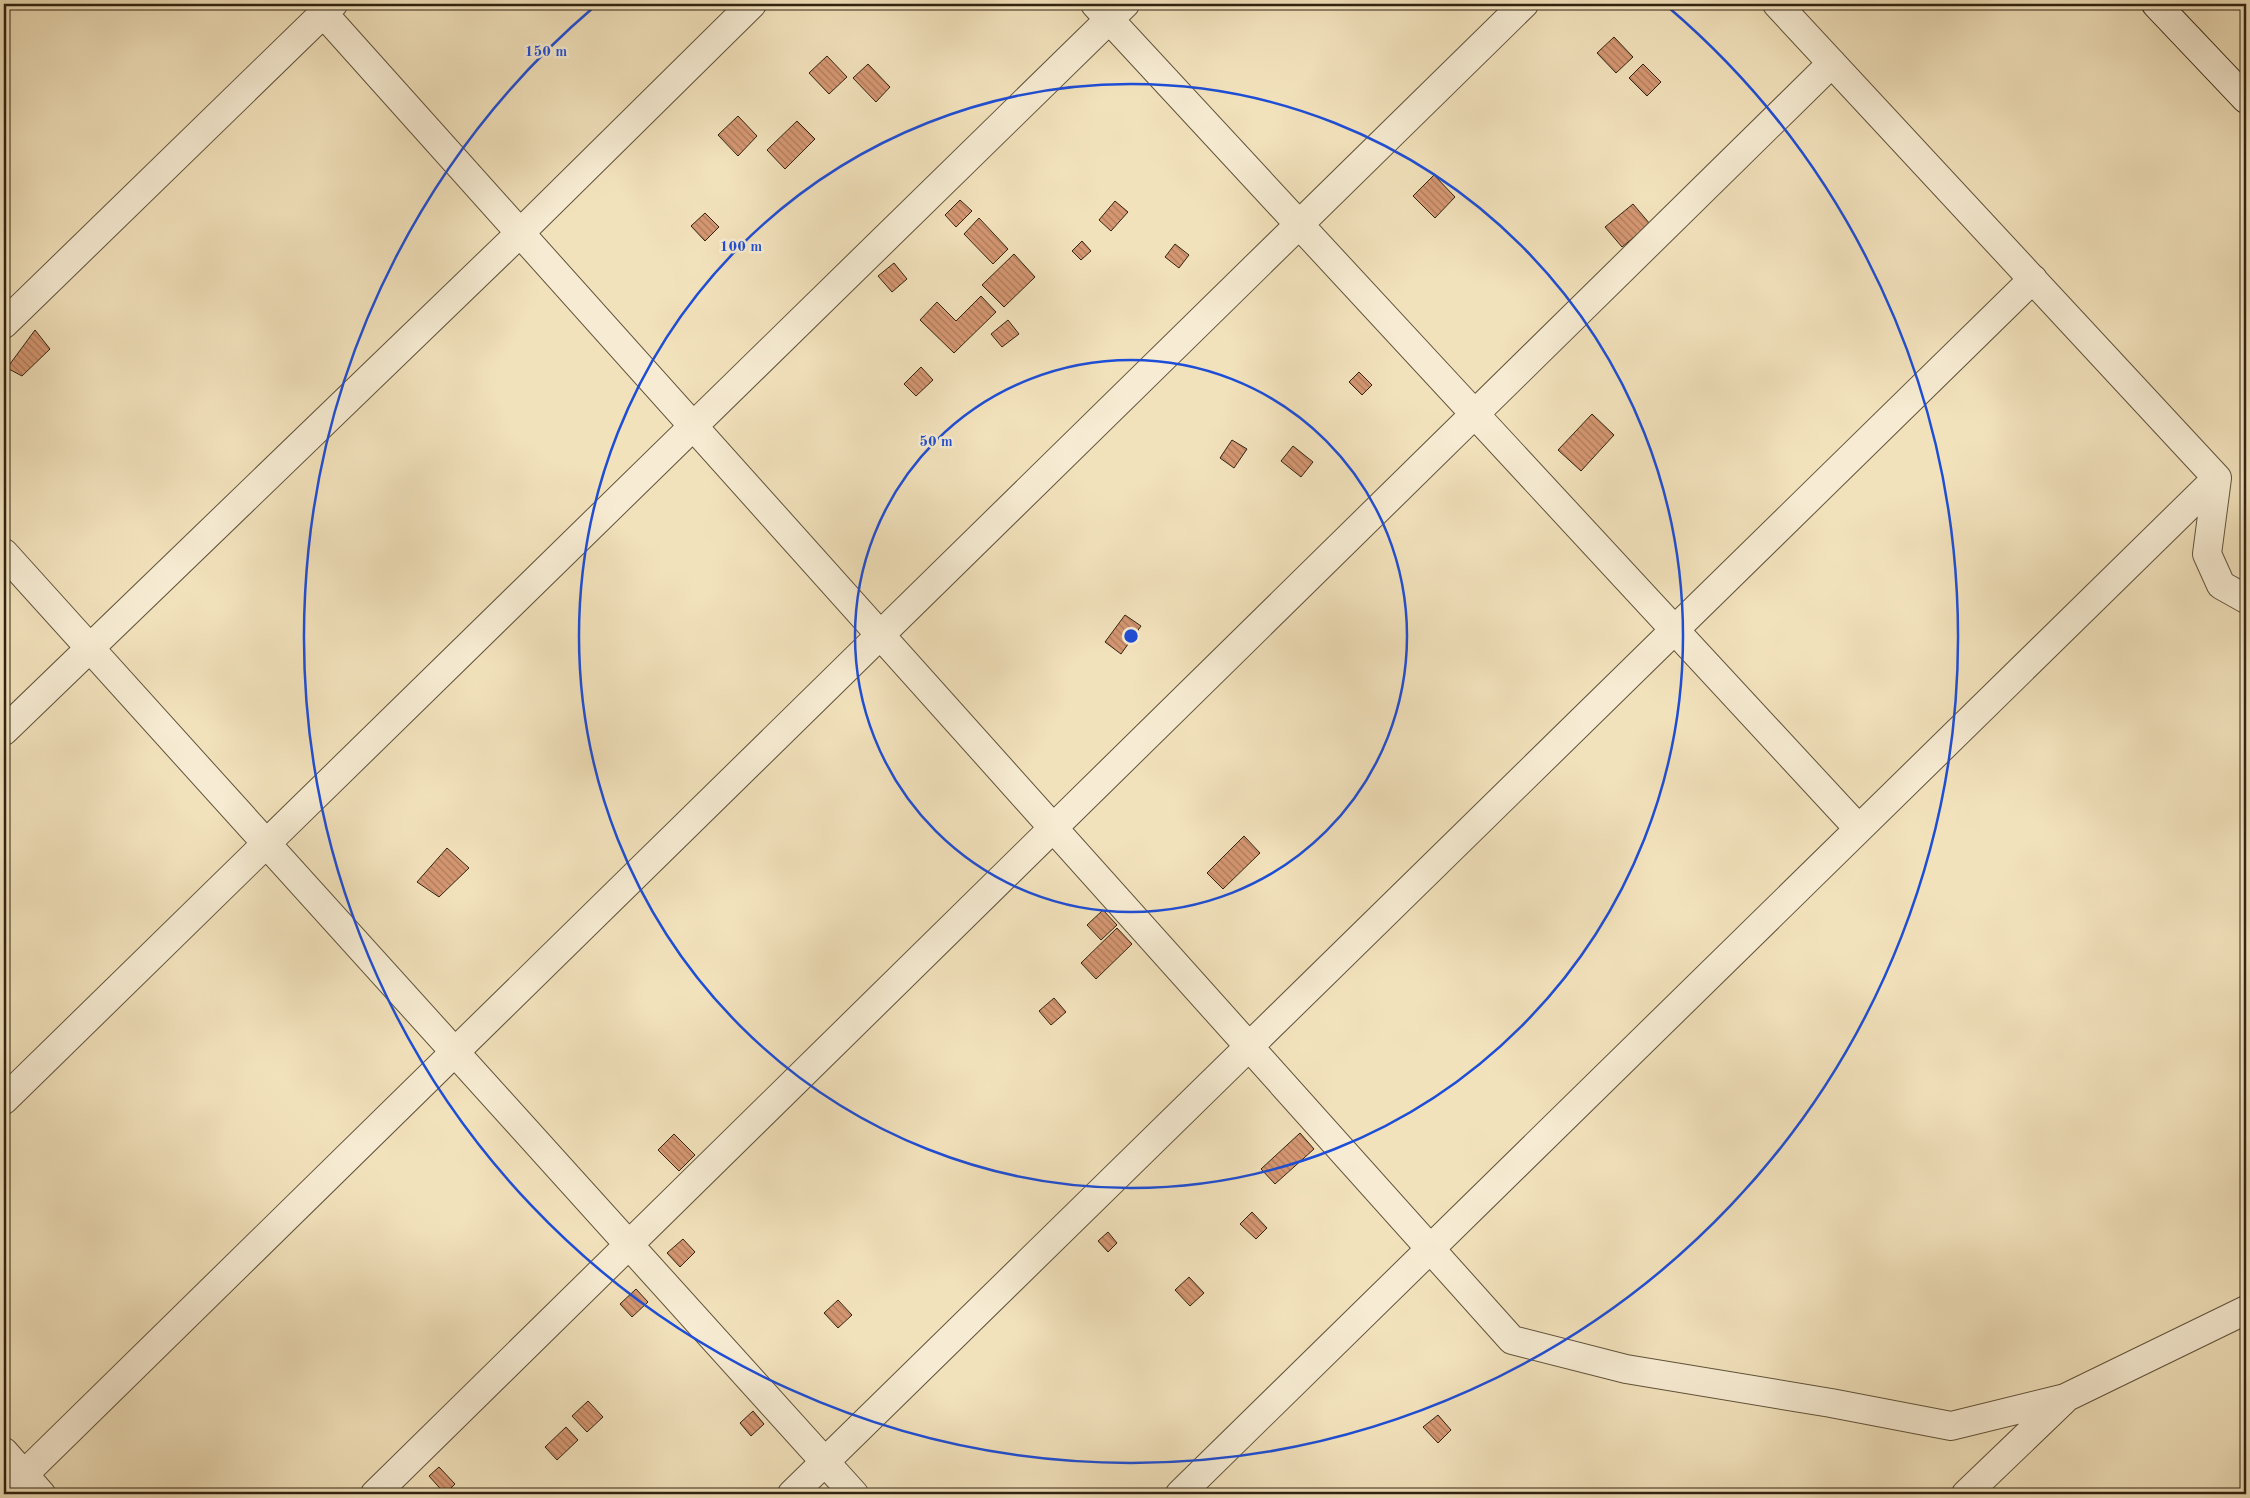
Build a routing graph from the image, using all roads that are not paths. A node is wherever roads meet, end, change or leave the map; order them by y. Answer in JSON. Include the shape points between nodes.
{"nodes":[{"id":1,"x":752,"y":4,"type":"edge"},
{"id":2,"x":1524,"y":4,"type":"edge"},
{"id":3,"x":1777,"y":4,"type":"edge"},
{"id":4,"x":2156,"y":4,"type":"edge"},
{"id":5,"x":328,"y":8,"type":"edge"},
{"id":6,"x":1110,"y":9,"type":"edge"},
{"id":7,"x":1832,"y":63,"type":"junction"},
{"id":8,"x":2246,"y":100,"type":"edge"},
{"id":9,"x":1299,"y":224,"type":"junction"},
{"id":10,"x":520,"y":233,"type":"junction"},
{"id":11,"x":2033,"y":280,"type":"junction"},
{"id":12,"x":4,"y":324,"type":"edge"},
{"id":13,"x":1475,"y":414,"type":"junction"},
{"id":14,"x":693,"y":426,"type":"junction"},
{"id":15,"x":2217,"y":478,"type":"junction"},
{"id":16,"x":4,"y":553,"type":"edge"},
{"id":17,"x":2246,"y":599,"type":"edge"},
{"id":18,"x":1675,"y":630,"type":"junction"},
{"id":19,"x":880,"y":635,"type":"junction"},
{"id":20,"x":90,"y":648,"type":"junction"},
{"id":21,"x":4,"y":732,"type":"edge"},
{"id":22,"x":1053,"y":828,"type":"junction"},
{"id":23,"x":1858,"y":828,"type":"junction"},
{"id":24,"x":266,"y":844,"type":"junction"},
{"id":25,"x":1249,"y":1047,"type":"junction"},
{"id":26,"x":455,"y":1052,"type":"junction"},
{"id":27,"x":4,"y":1100,"type":"edge"},
{"id":28,"x":629,"y":1245,"type":"junction"},
{"id":29,"x":1430,"y":1249,"type":"junction"},
{"id":30,"x":2246,"y":1310,"type":"edge"},
{"id":31,"x":2065,"y":1398,"type":"junction"},
{"id":32,"x":4,"y":1452,"type":"edge"},
{"id":33,"x":825,"y":1462,"type":"junction"},
{"id":34,"x":33,"y":1485,"type":"edge"},
{"id":35,"x":4,"y":1494,"type":"edge"},
{"id":36,"x":375,"y":1494,"type":"edge"},
{"id":37,"x":792,"y":1494,"type":"edge"},
{"id":38,"x":854,"y":1494,"type":"edge"},
{"id":39,"x":1180,"y":1494,"type":"edge"},
{"id":40,"x":1966,"y":1494,"type":"edge"}],
"edges":[{"from":1,"to":10,"type":"street"},
{"from":2,"to":9,"type":"street"},
{"from":3,"to":7,"type":"street"},
{"from":4,"to":8,"type":"street"},
{"from":5,"to":10,"type":"street"},
{"from":5,"to":12,"type":"street"},
{"from":6,"to":9,"type":"street"},
{"from":6,"to":14,"type":"street"},
{"from":7,"to":11,"type":"street"},
{"from":7,"to":13,"type":"street"},
{"from":9,"to":13,"type":"street"},
{"from":9,"to":19,"type":"street"},
{"from":10,"to":14,"type":"street"},
{"from":10,"to":20,"type":"street"},
{"from":11,"to":15,"type":"street"},
{"from":11,"to":18,"type":"street"},
{"from":13,"to":18,"type":"street"},
{"from":13,"to":22,"type":"street"},
{"from":14,"to":19,"type":"street"},
{"from":14,"to":24,"type":"street"},
{"from":15,"to":17,"type":"street","via":[[2207,554],[2221,585]]},
{"from":15,"to":23,"type":"street"},
{"from":16,"to":20,"type":"street"},
{"from":18,"to":23,"type":"street"},
{"from":18,"to":25,"type":"street"},
{"from":19,"to":22,"type":"street"},
{"from":19,"to":26,"type":"street"},
{"from":20,"to":21,"type":"street"},
{"from":20,"to":24,"type":"street"},
{"from":22,"to":25,"type":"street"},
{"from":22,"to":28,"type":"street"},
{"from":23,"to":29,"type":"street"},
{"from":24,"to":26,"type":"street"},
{"from":24,"to":27,"type":"street"},
{"from":25,"to":29,"type":"street"},
{"from":25,"to":33,"type":"street"},
{"from":26,"to":28,"type":"street"},
{"from":26,"to":34,"type":"street"},
{"from":28,"to":33,"type":"street"},
{"from":28,"to":36,"type":"street"},
{"from":29,"to":31,"type":"street","via":[[1512,1340],[1626,1369],[1951,1426]]},
{"from":29,"to":39,"type":"street"},
{"from":30,"to":31,"type":"street"},
{"from":31,"to":40,"type":"street"},
{"from":32,"to":34,"type":"street"},
{"from":33,"to":37,"type":"street"},
{"from":33,"to":38,"type":"street"},
{"from":34,"to":35,"type":"street"}]}
